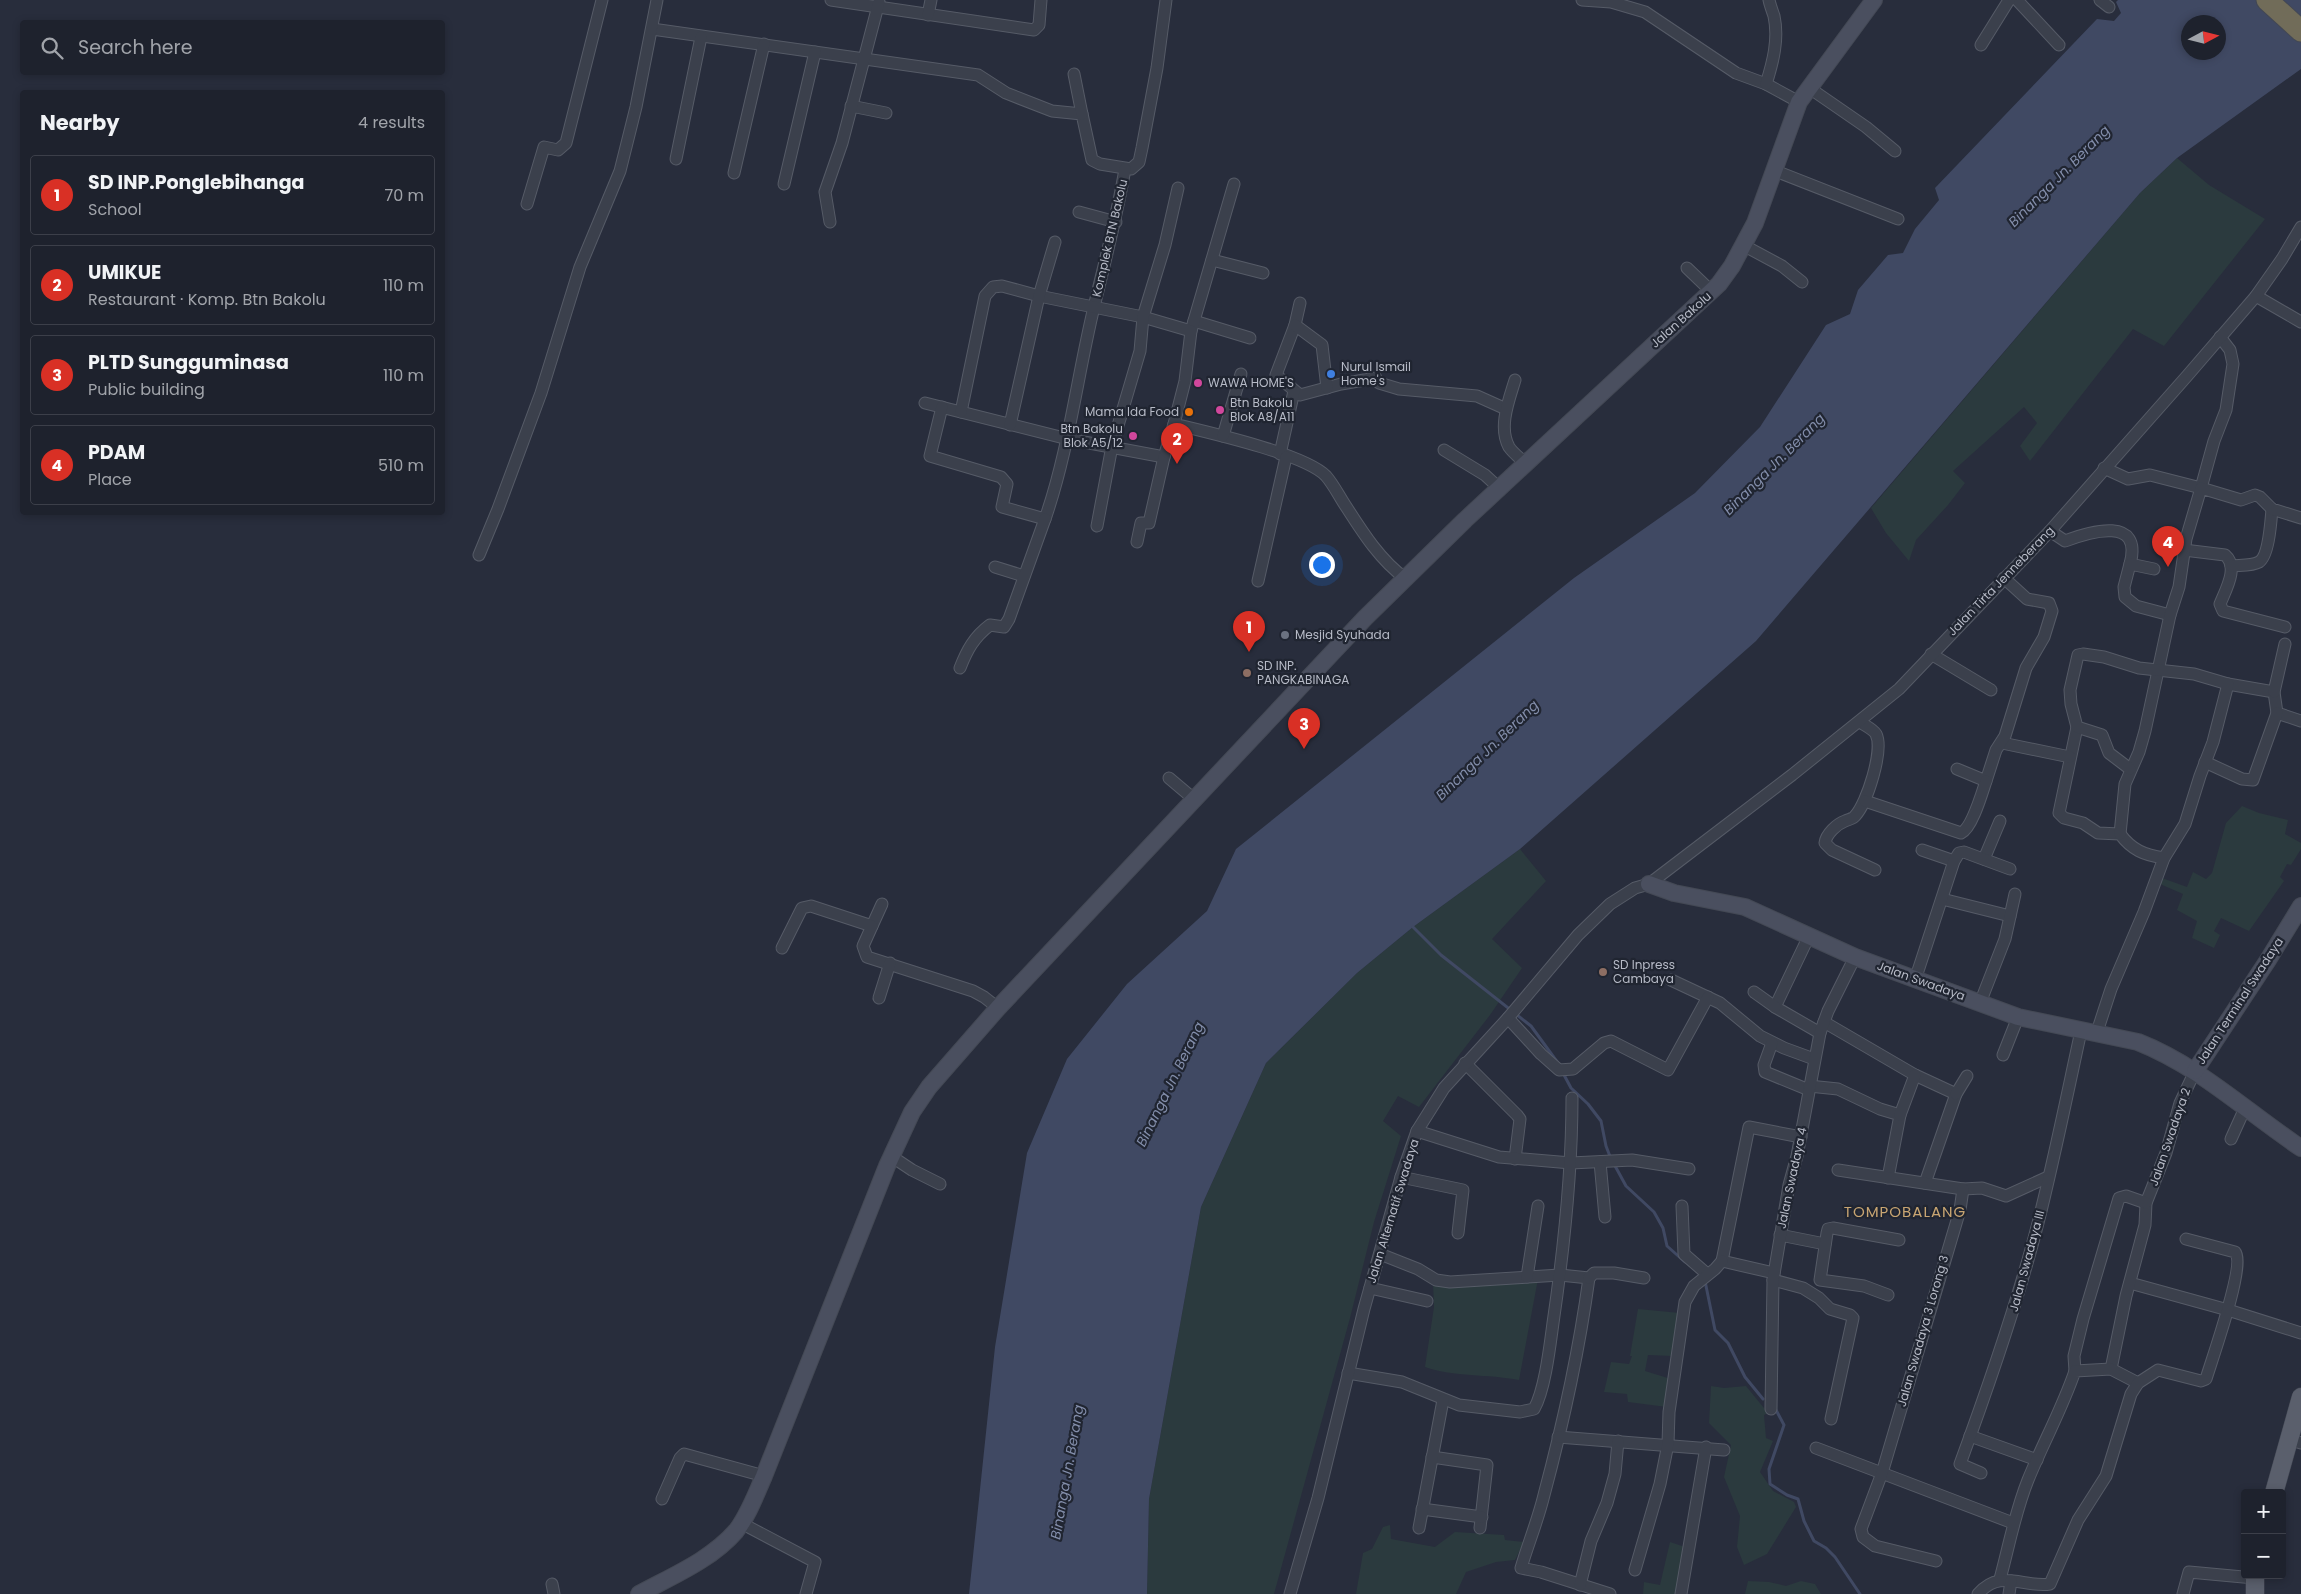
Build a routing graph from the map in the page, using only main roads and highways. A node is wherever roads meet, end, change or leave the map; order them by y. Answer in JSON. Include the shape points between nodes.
{"nodes":[{"id":1,"x":1874,"y":0,"type":"edge"},
{"id":2,"x":2267,"y":0,"type":"edge"},
{"id":3,"x":2301,"y":32,"type":"edge"},
{"id":4,"x":1649,"y":884,"type":"road end"},
{"id":5,"x":2301,"y":906,"type":"edge"},
{"id":6,"x":2195,"y":1071,"type":"junction"},
{"id":7,"x":2301,"y":1148,"type":"edge"},
{"id":8,"x":2301,"y":1397,"type":"edge"},
{"id":9,"x":2295,"y":1441,"type":"edge"},
{"id":10,"x":2276,"y":1489,"type":"edge"},
{"id":11,"x":643,"y":1593,"type":"edge"}],
"edges":[{"from":1,"to":11,"type":"main road","name":"Jalan Bakolu","via":[[1808,87],[1793,98],[1755,223],[1726,276],[1708,288],[1405,578],[1191,797],[996,1007],[922,1096],[891,1156],[764,1476],[741,1523],[728,1538],[689,1568]]},
{"from":2,"to":3,"type":"highway"},
{"from":4,"to":6,"type":"main road","name":"Jalan Swadaya","via":[[1674,893],[1745,907],[1855,957],[1915,980],[2018,1017],[2138,1042]]},
{"from":5,"to":6,"type":"main road","name":"Jalan Terminal Swadaya"},
{"from":6,"to":7,"type":"main road","name":"Jalan Swadaya"},
{"from":8,"to":9,"type":"main road"},
{"from":9,"to":10,"type":"main road"}]}
